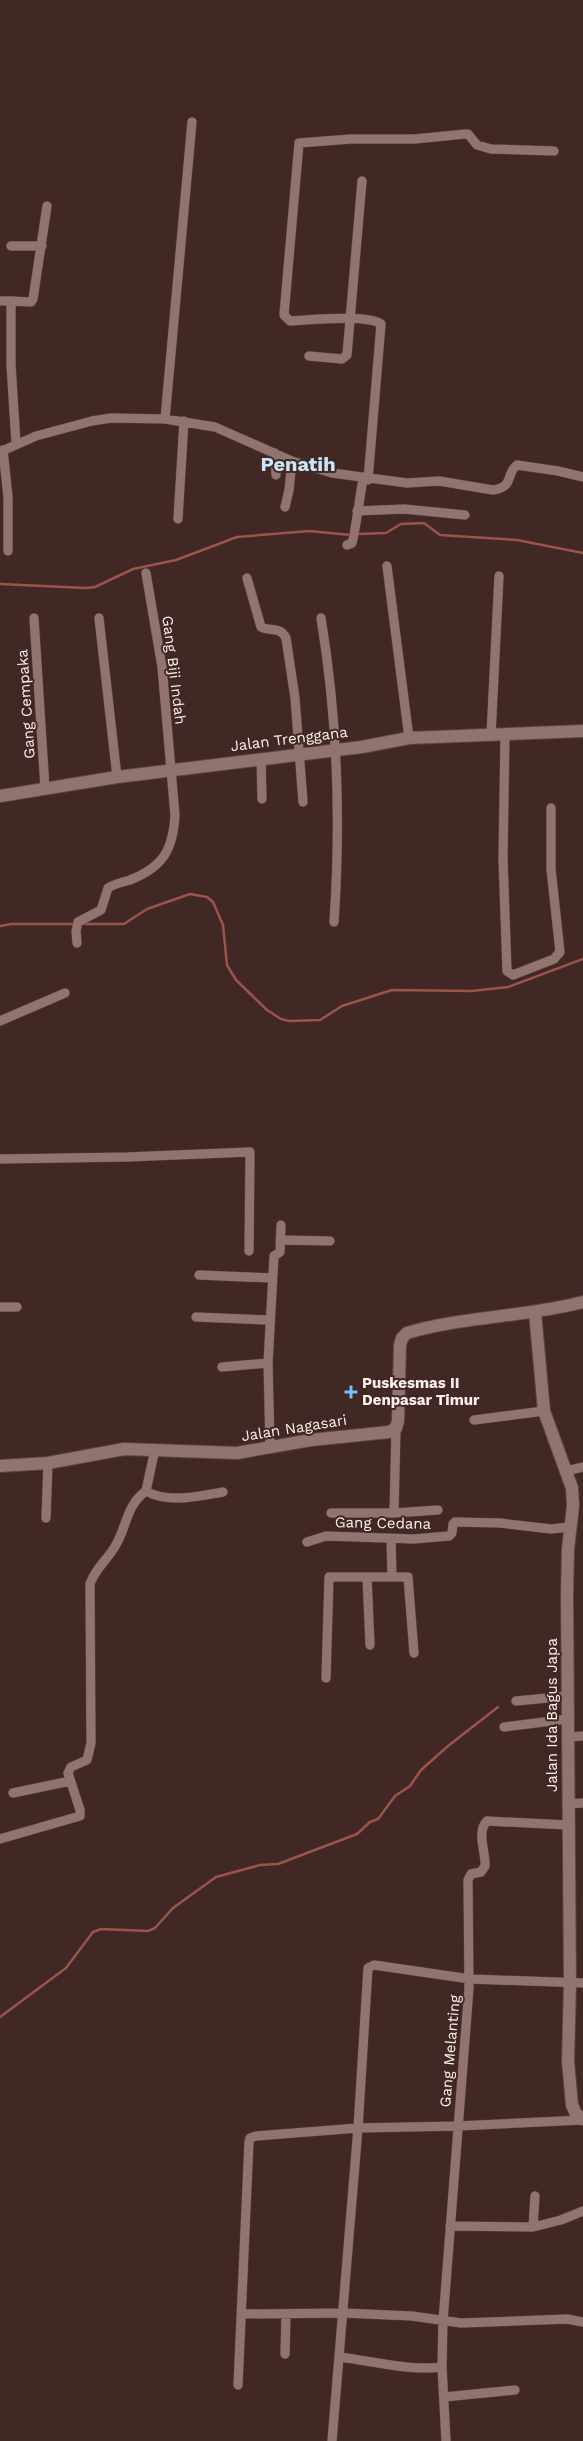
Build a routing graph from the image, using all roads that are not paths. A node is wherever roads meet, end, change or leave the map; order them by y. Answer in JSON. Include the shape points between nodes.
{"nodes":[{"id":1,"x":192,"y":122,"type":"dead end"},
{"id":2,"x":554,"y":151,"type":"dead end"},
{"id":3,"x":362,"y":181,"type":"dead end"},
{"id":4,"x":47,"y":206,"type":"dead end"},
{"id":5,"x":11,"y":246,"type":"dead end"},
{"id":6,"x":42,"y":246,"type":"junction"},
{"id":7,"x":0,"y":301,"type":"edge"},
{"id":8,"x":11,"y":302,"type":"junction"},
{"id":9,"x":352,"y":319,"type":"junction"},
{"id":10,"x":309,"y":356,"type":"dead end"},
{"id":11,"x":165,"y":419,"type":"junction"},
{"id":12,"x":184,"y":421,"type":"junction"},
{"id":13,"x":16,"y":443,"type":"junction"},
{"id":14,"x":1,"y":450,"type":"edge"},
{"id":15,"x":276,"y":453,"type":"junction"},
{"id":16,"x":292,"y":461,"type":"junction"},
{"id":17,"x":276,"y":475,"type":"dead end"},
{"id":18,"x":583,"y":477,"type":"edge"},
{"id":19,"x":366,"y":479,"type":"junction"},
{"id":20,"x":285,"y":507,"type":"dead end"},
{"id":21,"x":357,"y":511,"type":"junction"},
{"id":22,"x":465,"y":515,"type":"dead end"},
{"id":23,"x":178,"y":519,"type":"dead end"},
{"id":24,"x":347,"y":545,"type":"dead end"},
{"id":25,"x":8,"y":551,"type":"dead end"},
{"id":26,"x":386,"y":566,"type":"dead end"},
{"id":27,"x":146,"y":573,"type":"dead end"},
{"id":28,"x":499,"y":576,"type":"dead end"},
{"id":29,"x":247,"y":578,"type":"dead end"},
{"id":30,"x":34,"y":618,"type":"dead end"},
{"id":31,"x":99,"y":618,"type":"dead end"},
{"id":32,"x":321,"y":618,"type":"dead end"},
{"id":33,"x":583,"y":731,"type":"edge"},
{"id":34,"x":491,"y":735,"type":"junction"},
{"id":35,"x":505,"y":735,"type":"junction"},
{"id":36,"x":409,"y":738,"type":"junction"},
{"id":37,"x":337,"y":750,"type":"junction"},
{"id":38,"x":299,"y":754,"type":"junction"},
{"id":39,"x":261,"y":758,"type":"junction"},
{"id":40,"x":171,"y":771,"type":"junction"},
{"id":41,"x":117,"y":777,"type":"junction"},
{"id":42,"x":45,"y":788,"type":"junction"},
{"id":43,"x":0,"y":796,"type":"edge"},
{"id":44,"x":262,"y":799,"type":"dead end"},
{"id":45,"x":303,"y":802,"type":"dead end"},
{"id":46,"x":551,"y":808,"type":"dead end"},
{"id":47,"x":334,"y":922,"type":"dead end"},
{"id":48,"x":77,"y":943,"type":"dead end"},
{"id":49,"x":65,"y":993,"type":"dead end"},
{"id":50,"x":0,"y":1021,"type":"edge"},
{"id":51,"x":0,"y":1159,"type":"edge"},
{"id":52,"x":281,"y":1226,"type":"dead end"},
{"id":53,"x":280,"y":1240,"type":"junction"},
{"id":54,"x":330,"y":1241,"type":"dead end"},
{"id":55,"x":249,"y":1251,"type":"dead end"},
{"id":56,"x":199,"y":1275,"type":"dead end"},
{"id":57,"x":271,"y":1278,"type":"junction"},
{"id":58,"x":583,"y":1302,"type":"edge"},
{"id":59,"x":17,"y":1306,"type":"dead end"},
{"id":60,"x":0,"y":1307,"type":"edge"},
{"id":61,"x":535,"y":1312,"type":"junction"},
{"id":62,"x":196,"y":1317,"type":"dead end"},
{"id":63,"x":269,"y":1320,"type":"junction"},
{"id":64,"x":268,"y":1363,"type":"junction"},
{"id":65,"x":222,"y":1367,"type":"dead end"},
{"id":66,"x":544,"y":1411,"type":"junction"},
{"id":67,"x":474,"y":1420,"type":"dead end"},
{"id":68,"x":396,"y":1428,"type":"junction"},
{"id":69,"x":270,"y":1447,"type":"junction"},
{"id":70,"x":155,"y":1449,"type":"junction"},
{"id":71,"x":48,"y":1463,"type":"junction"},
{"id":72,"x":0,"y":1466,"type":"edge"},
{"id":73,"x":583,"y":1467,"type":"edge"},
{"id":74,"x":566,"y":1472,"type":"junction"},
{"id":75,"x":146,"y":1491,"type":"junction"},
{"id":76,"x":223,"y":1492,"type":"dead end"},
{"id":77,"x":438,"y":1510,"type":"dead end"},
{"id":78,"x":332,"y":1513,"type":"dead end"},
{"id":79,"x":394,"y":1513,"type":"junction"},
{"id":80,"x":46,"y":1518,"type":"dead end"},
{"id":81,"x":569,"y":1527,"type":"junction"},
{"id":82,"x":390,"y":1539,"type":"junction"},
{"id":83,"x":307,"y":1542,"type":"dead end"},
{"id":84,"x":367,"y":1577,"type":"junction"},
{"id":85,"x":392,"y":1577,"type":"junction"},
{"id":86,"x":370,"y":1645,"type":"dead end"},
{"id":87,"x":414,"y":1653,"type":"dead end"},
{"id":88,"x":326,"y":1678,"type":"dead end"},
{"id":89,"x":568,"y":1696,"type":"junction"},
{"id":90,"x":516,"y":1701,"type":"dead end"},
{"id":91,"x":568,"y":1719,"type":"junction"},
{"id":92,"x":504,"y":1727,"type":"dead end"},
{"id":93,"x":583,"y":1736,"type":"edge"},
{"id":94,"x":568,"y":1737,"type":"junction"},
{"id":95,"x":70,"y":1781,"type":"junction"},
{"id":96,"x":12,"y":1793,"type":"dead end"},
{"id":97,"x":583,"y":1803,"type":"edge"},
{"id":98,"x":568,"y":1804,"type":"junction"},
{"id":99,"x":568,"y":1825,"type":"junction"},
{"id":100,"x":0,"y":1839,"type":"edge"},
{"id":101,"x":470,"y":1979,"type":"junction"},
{"id":102,"x":576,"y":1983,"type":"edge"},
{"id":103,"x":572,"y":2105,"type":"junction"},
{"id":104,"x":583,"y":2120,"type":"edge"},
{"id":105,"x":555,"y":2122,"type":"junction"},
{"id":106,"x":458,"y":2126,"type":"junction"},
{"id":107,"x":358,"y":2128,"type":"junction"},
{"id":108,"x":535,"y":2196,"type":"dead end"},
{"id":109,"x":583,"y":2211,"type":"edge"},
{"id":110,"x":450,"y":2226,"type":"junction"},
{"id":111,"x":533,"y":2227,"type":"junction"},
{"id":112,"x":242,"y":2314,"type":"junction"},
{"id":113,"x":286,"y":2314,"type":"junction"},
{"id":114,"x":343,"y":2314,"type":"junction"},
{"id":115,"x":443,"y":2320,"type":"junction"},
{"id":116,"x":583,"y":2322,"type":"edge"},
{"id":117,"x":285,"y":2354,"type":"dead end"},
{"id":118,"x":339,"y":2357,"type":"junction"},
{"id":119,"x":442,"y":2367,"type":"junction"},
{"id":120,"x":238,"y":2385,"type":"dead end"},
{"id":121,"x":515,"y":2390,"type":"dead end"},
{"id":122,"x":444,"y":2397,"type":"junction"},
{"id":123,"x":332,"y":2441,"type":"edge"},
{"id":124,"x":446,"y":2441,"type":"edge"}],
"edges":[{"from":1,"to":11,"type":"street"},
{"from":2,"to":9,"type":"street","via":[[491,150],[477,145],[465,134],[299,143],[284,315],[290,321]]},
{"from":3,"to":9,"type":"street"},
{"from":4,"to":6,"type":"street"},
{"from":5,"to":6,"type":"street"},
{"from":6,"to":8,"type":"street","via":[[33,300]]},
{"from":7,"to":8,"type":"street"},
{"from":8,"to":13,"type":"street"},
{"from":9,"to":10,"type":"street","via":[[346,358]]},
{"from":9,"to":19,"type":"street","via":[[378,322],[382,329]]},
{"from":11,"to":12,"type":"street"},
{"from":11,"to":13,"type":"street","via":[[106,419]]},
{"from":12,"to":15,"type":"street","via":[[215,427]]},
{"from":12,"to":23,"type":"street"},
{"from":13,"to":14,"type":"street"},
{"from":14,"to":25,"type":"street","via":[[8,497]]},
{"from":15,"to":16,"type":"street"},
{"from":15,"to":17,"type":"street"},
{"from":16,"to":19,"type":"street"},
{"from":16,"to":20,"type":"street"},
{"from":18,"to":19,"type":"street","via":[[517,465],[507,485],[493,490],[439,481],[410,484]]},
{"from":19,"to":21,"type":"street"},
{"from":21,"to":22,"type":"street","via":[[404,509]]},
{"from":21,"to":24,"type":"street","via":[[355,537]]},
{"from":26,"to":36,"type":"street"},
{"from":27,"to":40,"type":"street","name":"Gang Biji Indah","via":[[162,667]]},
{"from":28,"to":34,"type":"street"},
{"from":29,"to":38,"type":"street","via":[[261,628],[276,629],[286,638]]},
{"from":30,"to":42,"type":"street","name":"Gang Cempaka"},
{"from":31,"to":41,"type":"street"},
{"from":32,"to":37,"type":"street"},
{"from":33,"to":35,"type":"street","name":"Jalan Trenggana"},
{"from":34,"to":35,"type":"street","name":"Jalan Trenggana"},
{"from":34,"to":36,"type":"street","name":"Jalan Trenggana"},
{"from":35,"to":46,"type":"street","via":[[504,912],[507,971],[513,975],[554,959],[560,952],[551,869]]},
{"from":36,"to":37,"type":"street","name":"Jalan Trenggana"},
{"from":37,"to":38,"type":"street","name":"Jalan Trenggana"},
{"from":37,"to":47,"type":"street","via":[[339,837]]},
{"from":38,"to":39,"type":"street","name":"Jalan Trenggana"},
{"from":38,"to":45,"type":"street"},
{"from":39,"to":40,"type":"street","name":"Jalan Trenggana"},
{"from":39,"to":44,"type":"street"},
{"from":40,"to":41,"type":"street","name":"Jalan Trenggana"},
{"from":40,"to":48,"type":"street","name":"Gang Biji Indah","via":[[174,824],[168,851],[153,869],[108,888],[101,910],[78,922]]},
{"from":41,"to":42,"type":"street","name":"Jalan Trenggana"},
{"from":42,"to":43,"type":"street","name":"Jalan Trenggana"},
{"from":49,"to":50,"type":"street"},
{"from":51,"to":55,"type":"street","via":[[250,1152]]},
{"from":52,"to":53,"type":"street"},
{"from":53,"to":54,"type":"street"},
{"from":53,"to":57,"type":"street","via":[[280,1252],[274,1256]]},
{"from":56,"to":57,"type":"street"},
{"from":57,"to":63,"type":"street"},
{"from":58,"to":61,"type":"street"},
{"from":59,"to":60,"type":"street"},
{"from":61,"to":66,"type":"street","name":"Jalan Ida Bagus Japa"},
{"from":61,"to":68,"type":"street","via":[[453,1322],[404,1335],[400,1345]]},
{"from":62,"to":63,"type":"street"},
{"from":63,"to":64,"type":"street"},
{"from":64,"to":65,"type":"street"},
{"from":64,"to":69,"type":"street"},
{"from":66,"to":67,"type":"street"},
{"from":66,"to":74,"type":"street","name":"Jalan Ida Bagus Japa"},
{"from":68,"to":69,"type":"street","name":"Jalan Nagasari","via":[[389,1432]]},
{"from":68,"to":79,"type":"street"},
{"from":69,"to":70,"type":"street","name":"Jalan Nagasari","via":[[226,1453]]},
{"from":70,"to":71,"type":"street","name":"Jalan Nagasari","via":[[109,1450]]},
{"from":70,"to":75,"type":"street"},
{"from":71,"to":72,"type":"street","name":"Jalan Nagasari"},
{"from":71,"to":80,"type":"street"},
{"from":73,"to":74,"type":"street"},
{"from":74,"to":81,"type":"street","name":"Jalan Ida Bagus Japa","via":[[572,1488],[573,1506]]},
{"from":75,"to":76,"type":"street","via":[[166,1498]]},
{"from":75,"to":95,"type":"street","via":[[136,1498],[114,1548],[90,1584],[91,1743],[87,1760],[69,1770]]},
{"from":77,"to":79,"type":"street"},
{"from":78,"to":79,"type":"street"},
{"from":81,"to":82,"type":"street","name":"Gang Cedana","via":[[551,1529],[455,1522],[449,1536]]},
{"from":81,"to":89,"type":"street","name":"Jalan Ida Bagus Japa"},
{"from":82,"to":83,"type":"street","name":"Gang Cedana","via":[[326,1536]]},
{"from":82,"to":85,"type":"street"},
{"from":84,"to":85,"type":"street"},
{"from":84,"to":86,"type":"street"},
{"from":84,"to":88,"type":"street","via":[[329,1577]]},
{"from":85,"to":87,"type":"street","via":[[408,1577]]},
{"from":89,"to":90,"type":"street"},
{"from":89,"to":91,"type":"street","name":"Jalan Ida Bagus Japa"},
{"from":91,"to":92,"type":"street"},
{"from":91,"to":94,"type":"street","name":"Jalan Ida Bagus Japa"},
{"from":93,"to":94,"type":"street"},
{"from":94,"to":98,"type":"street","name":"Jalan Ida Bagus Japa"},
{"from":95,"to":96,"type":"street"},
{"from":95,"to":100,"type":"street","via":[[80,1816]]},
{"from":97,"to":98,"type":"street"},
{"from":98,"to":99,"type":"street","name":"Jalan Ida Bagus Japa"},
{"from":99,"to":101,"type":"street","name":"Gang Melanting","via":[[491,1821],[483,1825],[485,1866],[481,1872],[471,1874],[468,1880]]},
{"from":99,"to":102,"type":"street","name":"Jalan Ida Bagus Japa"},
{"from":101,"to":102,"type":"street"},
{"from":101,"to":106,"type":"street","name":"Gang Melanting"},
{"from":101,"to":107,"type":"street","via":[[374,1965],[368,1968]]},
{"from":102,"to":103,"type":"street","name":"Jalan Ida Bagus Japa","via":[[568,2061]]},
{"from":103,"to":104,"type":"street"},
{"from":103,"to":105,"type":"street"},
{"from":104,"to":105,"type":"street"},
{"from":105,"to":106,"type":"street"},
{"from":106,"to":107,"type":"street"},
{"from":106,"to":110,"type":"street","name":"Gang Melanting"},
{"from":107,"to":112,"type":"street","via":[[250,2138]]},
{"from":107,"to":114,"type":"street"},
{"from":108,"to":111,"type":"street"},
{"from":109,"to":111,"type":"street"},
{"from":110,"to":111,"type":"street"},
{"from":110,"to":115,"type":"street","name":"Gang Melanting"},
{"from":112,"to":113,"type":"street"},
{"from":112,"to":120,"type":"street"},
{"from":113,"to":114,"type":"street"},
{"from":113,"to":117,"type":"street"},
{"from":114,"to":115,"type":"street"},
{"from":114,"to":118,"type":"street"},
{"from":115,"to":116,"type":"street","via":[[469,2323],[567,2319]]},
{"from":115,"to":119,"type":"street","name":"Gang Melanting"},
{"from":118,"to":119,"type":"street","via":[[398,2367]]},
{"from":118,"to":123,"type":"street"},
{"from":119,"to":122,"type":"street","name":"Gang Melanting"},
{"from":121,"to":122,"type":"street"},
{"from":122,"to":124,"type":"street","name":"Gang Melanting"}]}
